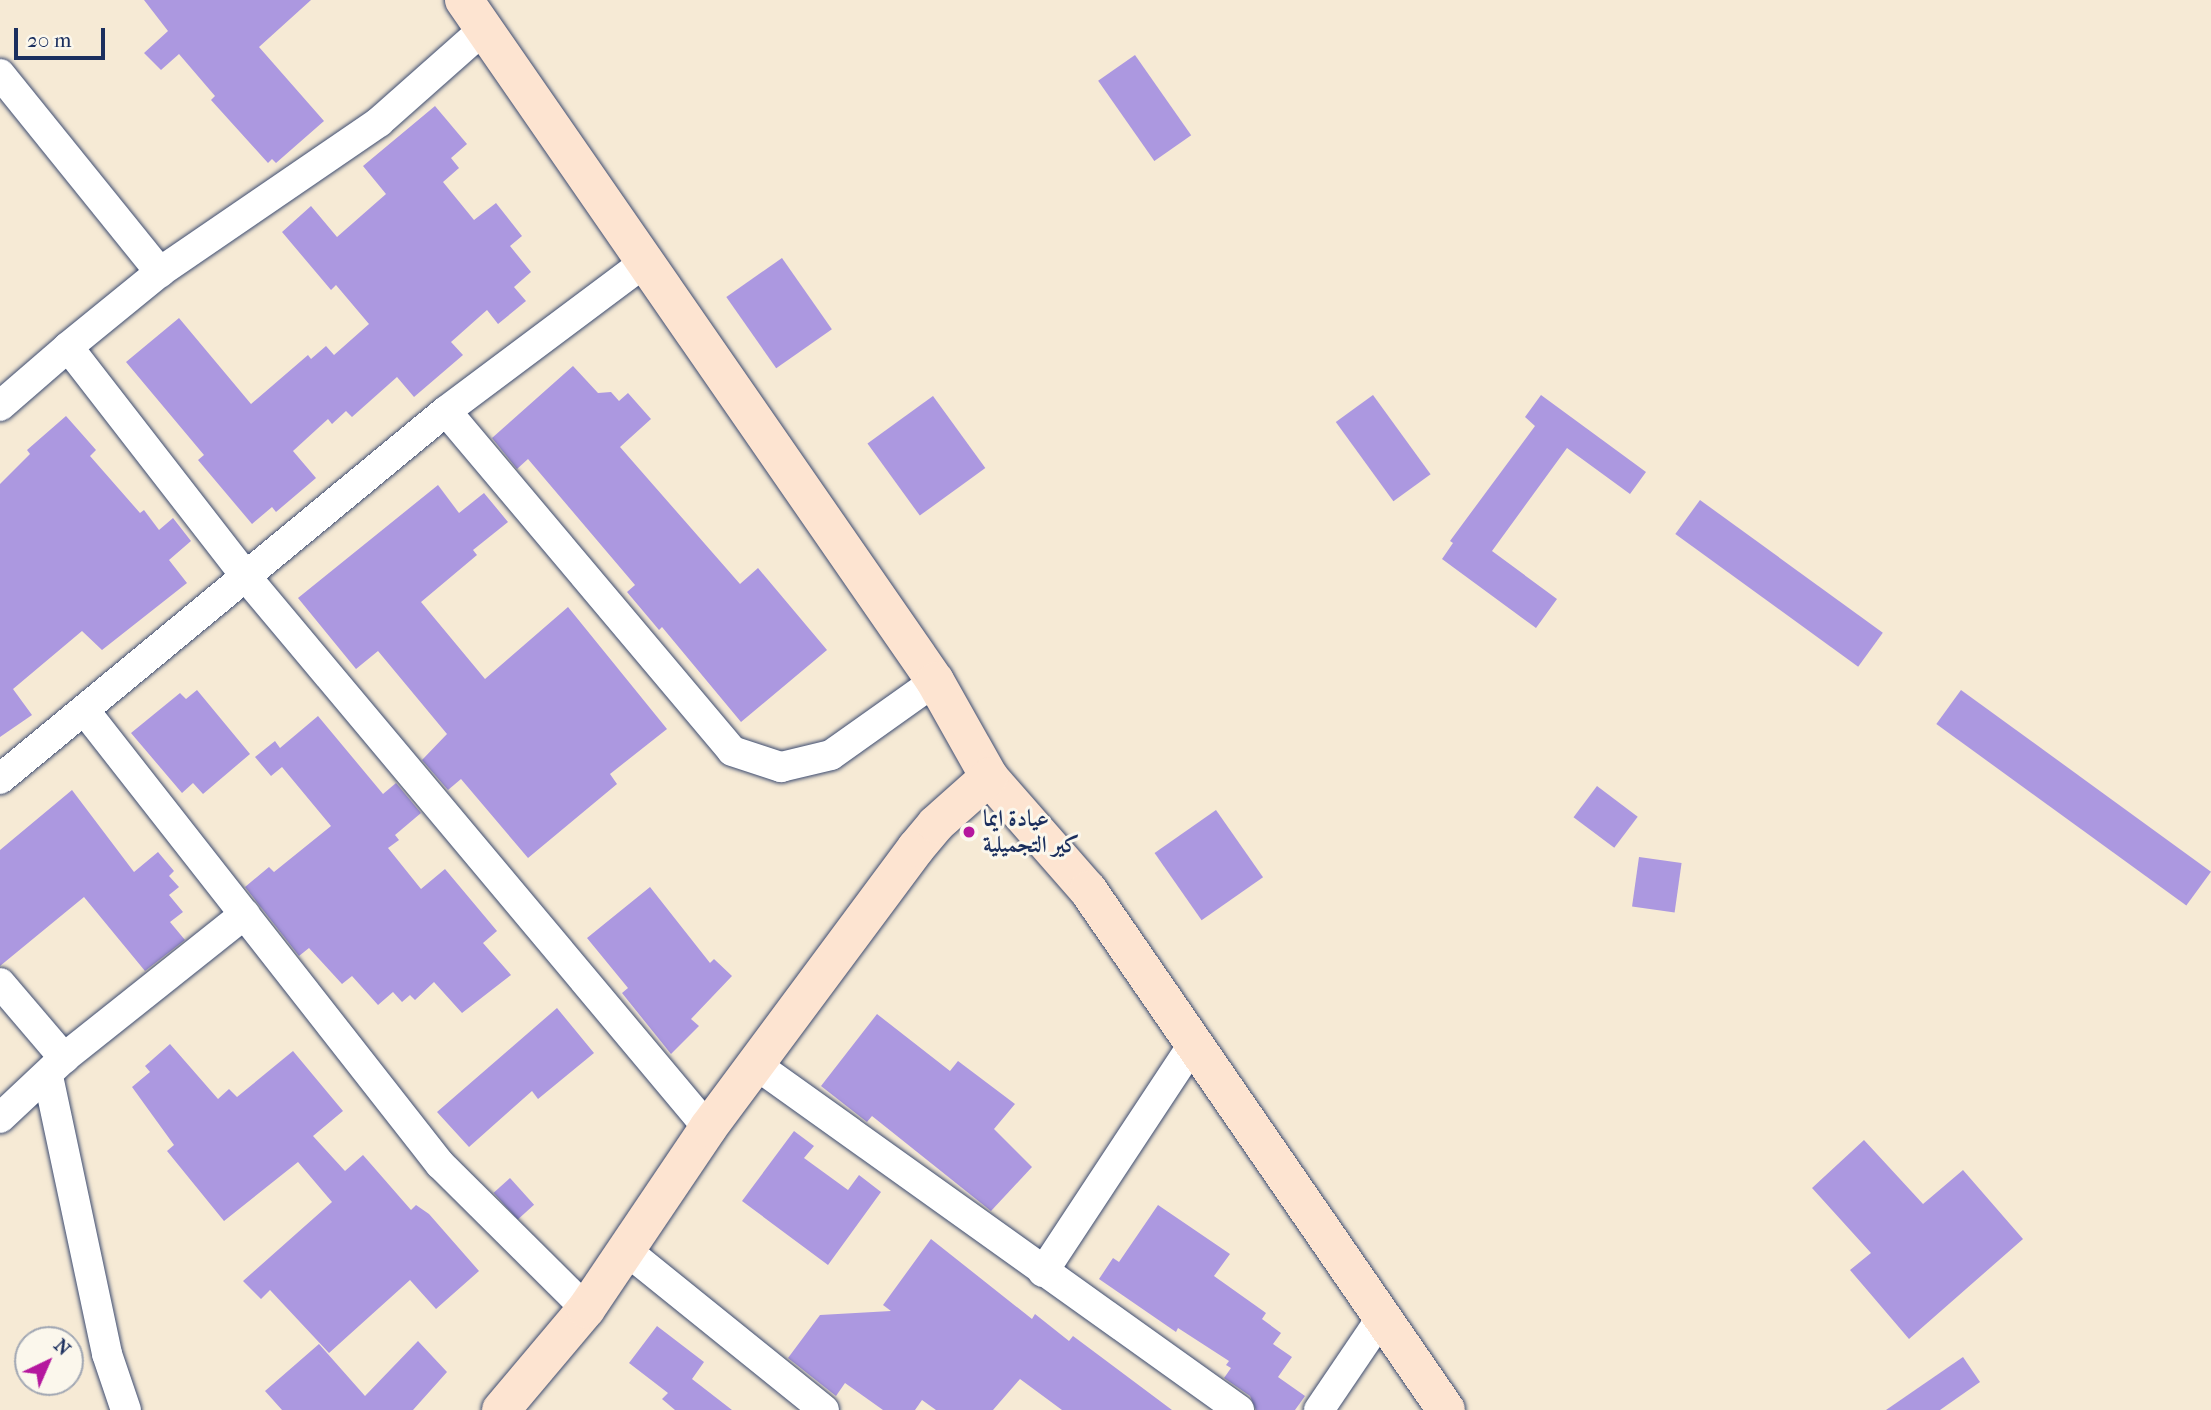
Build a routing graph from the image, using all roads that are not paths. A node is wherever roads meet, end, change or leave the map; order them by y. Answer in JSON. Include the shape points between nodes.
{"nodes":[{"id":1,"x":474,"y":15,"type":"edge"},
{"id":2,"x":0,"y":74,"type":"edge"},
{"id":3,"x":648,"y":260,"type":"junction"},
{"id":4,"x":160,"y":272,"type":"junction"},
{"id":5,"x":68,"y":347,"type":"junction"},
{"id":6,"x":0,"y":406,"type":"edge"},
{"id":7,"x":446,"y":411,"type":"junction"},
{"id":8,"x":247,"y":578,"type":"junction"},
{"id":9,"x":934,"y":681,"type":"junction"},
{"id":10,"x":85,"y":711,"type":"junction"},
{"id":11,"x":989,"y":777,"type":"junction"},
{"id":12,"x":0,"y":779,"type":"edge"},
{"id":13,"x":245,"y":914,"type":"junction"},
{"id":14,"x":0,"y":983,"type":"edge"},
{"id":15,"x":1194,"y":1043,"type":"junction"},
{"id":16,"x":755,"y":1065,"type":"junction"},
{"id":17,"x":56,"y":1067,"type":"junction"},
{"id":18,"x":0,"y":1118,"type":"edge"},
{"id":19,"x":708,"y":1128,"type":"junction"},
{"id":20,"x":627,"y":1251,"type":"junction"},
{"id":21,"x":1043,"y":1272,"type":"junction"},
{"id":22,"x":586,"y":1309,"type":"junction"},
{"id":23,"x":1382,"y":1317,"type":"junction"},
{"id":24,"x":504,"y":1409,"type":"edge"},
{"id":25,"x":125,"y":1410,"type":"edge"},
{"id":26,"x":824,"y":1410,"type":"edge"},
{"id":27,"x":1239,"y":1410,"type":"edge"},
{"id":28,"x":1319,"y":1410,"type":"edge"},
{"id":29,"x":1446,"y":1410,"type":"edge"}],
"edges":[{"from":1,"to":3,"type":"street"},
{"from":1,"to":4,"type":"street","via":[[379,122]]},
{"from":2,"to":4,"type":"street"},
{"from":3,"to":7,"type":"street"},
{"from":3,"to":9,"type":"street"},
{"from":4,"to":5,"type":"street"},
{"from":5,"to":6,"type":"street"},
{"from":5,"to":8,"type":"street"},
{"from":7,"to":8,"type":"street"},
{"from":7,"to":9,"type":"street","via":[[732,751],[781,767],[831,755]]},
{"from":8,"to":10,"type":"street"},
{"from":8,"to":19,"type":"street"},
{"from":9,"to":11,"type":"street"},
{"from":10,"to":12,"type":"street"},
{"from":10,"to":13,"type":"street"},
{"from":11,"to":15,"type":"street","via":[[1088,890]]},
{"from":11,"to":16,"type":"street","via":[[922,840]]},
{"from":13,"to":17,"type":"street"},
{"from":13,"to":22,"type":"street","via":[[440,1164]]},
{"from":14,"to":17,"type":"street"},
{"from":15,"to":21,"type":"street"},
{"from":15,"to":23,"type":"street"},
{"from":16,"to":19,"type":"street"},
{"from":16,"to":21,"type":"street"},
{"from":17,"to":18,"type":"street"},
{"from":17,"to":25,"type":"street","via":[[107,1354]]},
{"from":19,"to":20,"type":"street"},
{"from":20,"to":22,"type":"street"},
{"from":20,"to":26,"type":"street"},
{"from":21,"to":27,"type":"street"},
{"from":22,"to":24,"type":"street"},
{"from":23,"to":28,"type":"street"},
{"from":23,"to":29,"type":"street"}]}
